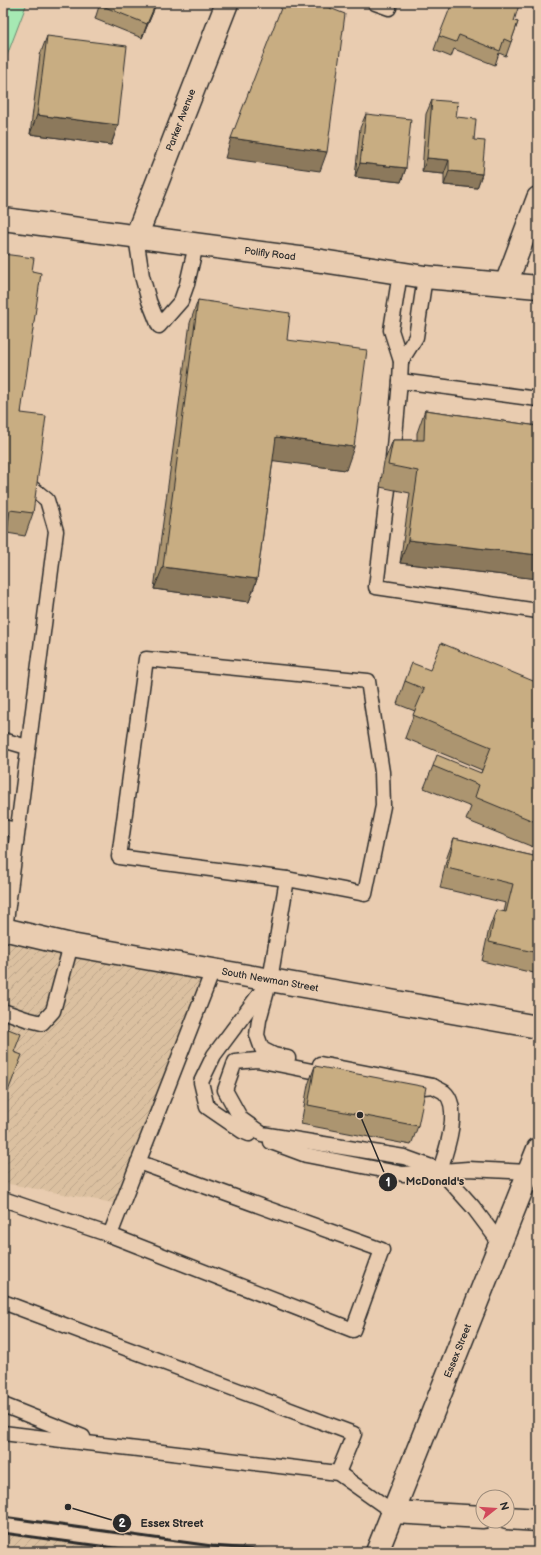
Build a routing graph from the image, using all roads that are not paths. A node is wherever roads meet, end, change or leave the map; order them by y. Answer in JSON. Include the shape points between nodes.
{"nodes":[{"id":1,"x":227,"y":3,"type":"edge"},
{"id":2,"x":375,"y":3,"type":"edge"},
{"id":3,"x":389,"y":8,"type":"dead end"},
{"id":4,"x":538,"y":198,"type":"edge"},
{"id":5,"x":3,"y":220,"type":"edge"},
{"id":6,"x":136,"y":237,"type":"junction"},
{"id":7,"x":196,"y":245,"type":"junction"},
{"id":8,"x":400,"y":274,"type":"junction"},
{"id":9,"x":425,"y":277,"type":"junction"},
{"id":10,"x":506,"y":284,"type":"junction"},
{"id":11,"x":538,"y":287,"type":"edge"},
{"id":12,"x":401,"y":361,"type":"junction"},
{"id":13,"x":400,"y":381,"type":"junction"},
{"id":14,"x":538,"y":399,"type":"edge"},
{"id":15,"x":392,"y":462,"type":"edge"},
{"id":16,"x":31,"y":487,"type":"edge"},
{"id":17,"x":388,"y":489,"type":"dead end"},
{"id":18,"x":538,"y":611,"type":"edge"},
{"id":19,"x":3,"y":740,"type":"edge"},
{"id":20,"x":27,"y":747,"type":"junction"},
{"id":21,"x":3,"y":827,"type":"edge"},
{"id":22,"x":17,"y":830,"type":"junction"},
{"id":23,"x":287,"y":879,"type":"junction"},
{"id":24,"x":4,"y":929,"type":"edge"},
{"id":25,"x":71,"y":945,"type":"junction"},
{"id":26,"x":213,"y":970,"type":"junction"},
{"id":27,"x":270,"y":980,"type":"junction"},
{"id":28,"x":3,"y":1011,"type":"edge"},
{"id":29,"x":538,"y":1027,"type":"edge"},
{"id":30,"x":433,"y":1086,"type":"junction"},
{"id":31,"x":538,"y":1149,"type":"edge"},
{"id":32,"x":138,"y":1162,"type":"junction"},
{"id":33,"x":440,"y":1170,"type":"junction"},
{"id":34,"x":529,"y":1172,"type":"junction"},
{"id":35,"x":3,"y":1199,"type":"edge"},
{"id":36,"x":110,"y":1235,"type":"junction"},
{"id":37,"x":500,"y":1243,"type":"junction"},
{"id":38,"x":3,"y":1302,"type":"edge"},
{"id":39,"x":3,"y":1405,"type":"edge"},
{"id":40,"x":3,"y":1432,"type":"edge"},
{"id":41,"x":102,"y":1444,"type":"junction"},
{"id":42,"x":338,"y":1473,"type":"junction"},
{"id":43,"x":393,"y":1512,"type":"junction"},
{"id":44,"x":475,"y":1517,"type":"edge"},
{"id":45,"x":515,"y":1519,"type":"edge"},
{"id":46,"x":538,"y":1520,"type":"edge"},
{"id":47,"x":377,"y":1552,"type":"edge"}],
"edges":[{"from":1,"to":6,"type":"street","name":"Parker Avenue"},
{"from":2,"to":3,"type":"lane"},
{"from":4,"to":10,"type":"street"},
{"from":5,"to":6,"type":"street","name":"Polifly Road"},
{"from":6,"to":7,"type":"street","name":"Polifly Road"},
{"from":6,"to":7,"type":"lane","via":[[142,276],[159,326],[182,301]]},
{"from":7,"to":8,"type":"street","name":"Polifly Road"},
{"from":8,"to":9,"type":"street","name":"Polifly Road"},
{"from":8,"to":12,"type":"lane","via":[[391,330]]},
{"from":9,"to":10,"type":"street","name":"Polifly Road"},
{"from":9,"to":12,"type":"lane","via":[[416,337]]},
{"from":10,"to":11,"type":"street","name":"Polifly Road"},
{"from":12,"to":13,"type":"lane"},
{"from":13,"to":14,"type":"lane"},
{"from":13,"to":15,"type":"lane"},
{"from":16,"to":20,"type":"lane","via":[[47,500],[56,531]]},
{"from":17,"to":18,"type":"lane","via":[[376,587]]},
{"from":19,"to":20,"type":"lane"},
{"from":20,"to":22,"type":"lane"},
{"from":21,"to":22,"type":"lane"},
{"from":22,"to":24,"type":"lane"},
{"from":23,"to":23,"type":"lane","via":[[119,857],[146,659],[368,681],[382,772],[383,806],[366,894]]},
{"from":23,"to":27,"type":"lane"},
{"from":24,"to":25,"type":"street","name":"South Newman Street"},
{"from":25,"to":26,"type":"street","name":"South Newman Street"},
{"from":25,"to":28,"type":"lane","via":[[53,1011],[42,1023]]},
{"from":26,"to":27,"type":"street","name":"South Newman Street"},
{"from":26,"to":32,"type":"lane"},
{"from":27,"to":29,"type":"street","name":"South Newman Street"},
{"from":27,"to":30,"type":"lane","via":[[257,1035],[262,1049],[274,1055]]},
{"from":27,"to":33,"type":"lane","via":[[214,1055],[201,1082],[207,1107],[242,1131],[306,1155],[403,1174]]},
{"from":30,"to":33,"type":"lane","via":[[445,1092],[452,1107],[449,1144]]},
{"from":30,"to":33,"type":"lane","via":[[405,1089],[257,1060],[235,1062],[225,1090],[241,1119],[262,1134],[404,1157]]},
{"from":31,"to":34,"type":"street","name":"Essex Street"},
{"from":32,"to":36,"type":"lane"},
{"from":32,"to":36,"type":"lane","via":[[382,1250],[353,1330]]},
{"from":33,"to":34,"type":"lane"},
{"from":33,"to":37,"type":"lane","via":[[473,1207]]},
{"from":34,"to":37,"type":"street","name":"Essex Street"},
{"from":35,"to":36,"type":"lane"},
{"from":37,"to":43,"type":"street","name":"Essex Street"},
{"from":38,"to":42,"type":"lane","via":[[354,1434]]},
{"from":39,"to":41,"type":"lane"},
{"from":40,"to":41,"type":"lane"},
{"from":41,"to":42,"type":"lane"},
{"from":42,"to":43,"type":"lane"},
{"from":43,"to":44,"type":"street"},
{"from":43,"to":47,"type":"street","name":"Essex Street"},
{"from":45,"to":46,"type":"street"}]}
